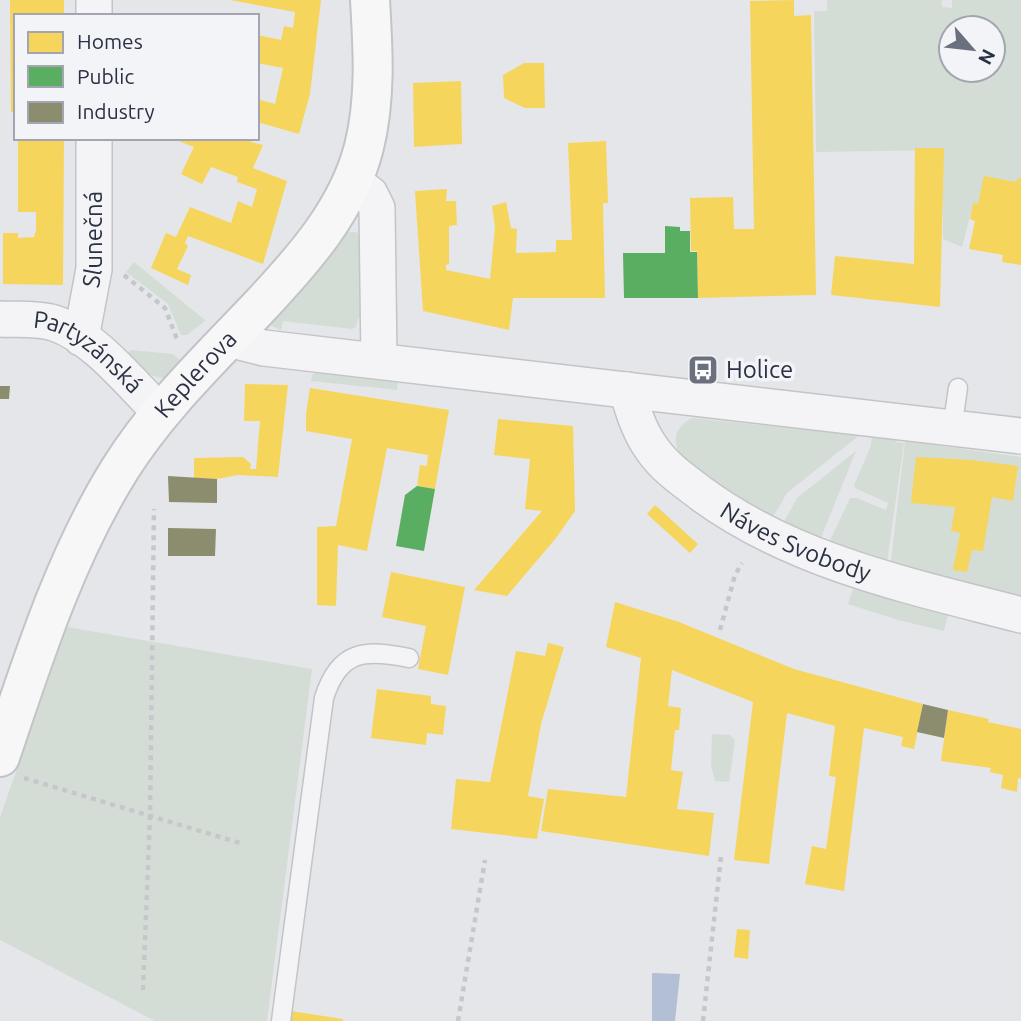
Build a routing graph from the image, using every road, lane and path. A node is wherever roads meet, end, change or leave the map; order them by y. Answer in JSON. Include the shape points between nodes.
{"nodes":[{"id":1,"x":370,"y":0,"type":"edge"},
{"id":2,"x":94,"y":140,"type":"edge"},
{"id":3,"x":352,"y":181,"type":"junction"},
{"id":4,"x":120,"y":272,"type":"dead end"},
{"id":5,"x":0,"y":320,"type":"edge"},
{"id":6,"x":232,"y":337,"type":"junction"},
{"id":7,"x":81,"y":338,"type":"junction"},
{"id":8,"x":180,"y":348,"type":"dead end"},
{"id":9,"x":379,"y":360,"type":"junction"},
{"id":10,"x":958,"y":388,"type":"dead end"},
{"id":11,"x":627,"y":390,"type":"junction"},
{"id":12,"x":161,"y":413,"type":"junction"},
{"id":13,"x":952,"y":429,"type":"junction"},
{"id":14,"x":1021,"y":436,"type":"edge"},
{"id":15,"x":154,"y":509,"type":"dead end"},
{"id":16,"x":742,"y":563,"type":"dead end"},
{"id":17,"x":1021,"y":614,"type":"edge"},
{"id":18,"x":720,"y":630,"type":"dead end"},
{"id":19,"x":409,"y":658,"type":"dead end"},
{"id":20,"x":6,"y":765,"type":"edge"},
{"id":21,"x":150,"y":816,"type":"junction"},
{"id":22,"x":240,"y":843,"type":"dead end"},
{"id":23,"x":721,"y":856,"type":"dead end"},
{"id":24,"x":485,"y":860,"type":"dead end"},
{"id":25,"x":144,"y":990,"type":"dead end"},
{"id":26,"x":281,"y":1021,"type":"edge"},
{"id":27,"x":458,"y":1021,"type":"edge"},
{"id":28,"x":703,"y":1021,"type":"edge"}],
"edges":[{"from":1,"to":3,"type":"main road","name":"Keplerova","via":[[372,100],[364,148]]},
{"from":2,"to":7,"type":"street","name":"Slunečná","via":[[94,269]]},
{"from":3,"to":6,"type":"main road","name":"Keplerova","via":[[321,235]]},
{"from":3,"to":9,"type":"street","via":[[370,194],[377,208]]},
{"from":4,"to":8,"type":"path","via":[[164,308]]},
{"from":5,"to":7,"type":"street","name":"Partyzánská","via":[[54,323]]},
{"from":6,"to":9,"type":"street","via":[[264,348]]},
{"from":6,"to":12,"type":"main road","name":"Keplerova"},
{"from":7,"to":12,"type":"street","name":"Partyzánská"},
{"from":9,"to":11,"type":"street"},
{"from":10,"to":13,"type":"lane"},
{"from":11,"to":13,"type":"street"},
{"from":11,"to":17,"type":"street","name":"Náves Svobody","via":[[653,451],[674,473],[747,523],[818,557],[888,581]]},
{"from":12,"to":20,"type":"main road","name":"Keplerova","via":[[120,469],[85,532],[61,587]]},
{"from":13,"to":14,"type":"street"},
{"from":15,"to":21,"type":"path"},
{"from":16,"to":18,"type":"path"},
{"from":19,"to":26,"type":"lane","via":[[358,654],[330,680]]},
{"from":20,"to":21,"type":"path"},
{"from":21,"to":22,"type":"path"},
{"from":21,"to":25,"type":"path"},
{"from":23,"to":28,"type":"path"},
{"from":24,"to":27,"type":"path"}]}
